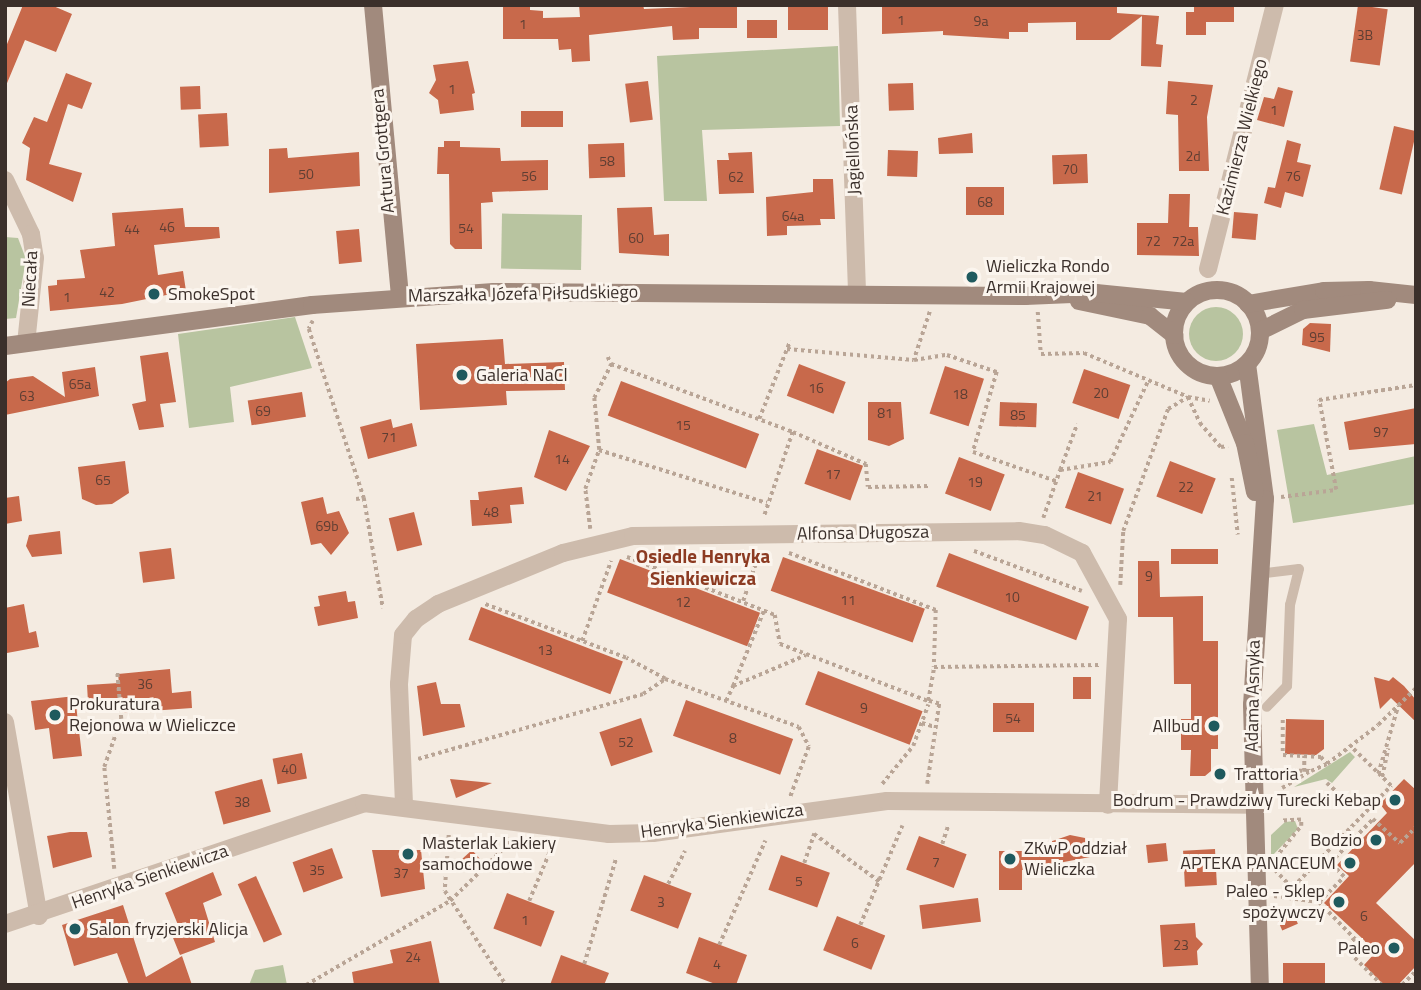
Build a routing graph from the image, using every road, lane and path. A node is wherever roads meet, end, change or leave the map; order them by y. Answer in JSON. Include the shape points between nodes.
{"nodes":[{"id":1,"x":373,"y":5,"type":"edge"},
{"id":2,"x":847,"y":5,"type":"edge"},
{"id":3,"x":1275,"y":5,"type":"edge"},
{"id":4,"x":5,"y":180,"type":"edge"},
{"id":5,"x":1208,"y":269,"type":"dead end"},
{"id":6,"x":857,"y":294,"type":"junction"},
{"id":7,"x":1416,"y":296,"type":"edge"},
{"id":8,"x":400,"y":297,"type":"junction"},
{"id":9,"x":1187,"y":302,"type":"junction"},
{"id":10,"x":1041,"y":303,"type":"junction"},
{"id":11,"x":1248,"y":304,"type":"junction"},
{"id":12,"x":931,"y":309,"type":"dead end"},
{"id":13,"x":314,"y":320,"type":"dead end"},
{"id":14,"x":1260,"y":331,"type":"junction"},
{"id":15,"x":1174,"y":335,"type":"junction"},
{"id":16,"x":790,"y":341,"type":"dead end"},
{"id":17,"x":26,"y":343,"type":"junction"},
{"id":18,"x":5,"y":346,"type":"edge"},
{"id":19,"x":787,"y":349,"type":"junction"},
{"id":20,"x":608,"y":356,"type":"dead end"},
{"id":21,"x":914,"y":360,"type":"junction"},
{"id":22,"x":611,"y":364,"type":"junction"},
{"id":23,"x":1247,"y":364,"type":"junction"},
{"id":24,"x":1218,"y":376,"type":"junction"},
{"id":25,"x":1148,"y":380,"type":"junction"},
{"id":26,"x":1416,"y":385,"type":"edge"},
{"id":27,"x":1188,"y":397,"type":"junction"},
{"id":28,"x":1214,"y":402,"type":"dead end"},
{"id":29,"x":759,"y":419,"type":"junction"},
{"id":30,"x":1077,"y":424,"type":"dead end"},
{"id":31,"x":793,"y":432,"type":"junction"},
{"id":32,"x":599,"y":450,"type":"junction"},
{"id":33,"x":1228,"y":456,"type":"dead end"},
{"id":34,"x":1230,"y":466,"type":"dead end"},
{"id":35,"x":1060,"y":470,"type":"junction"},
{"id":36,"x":1056,"y":481,"type":"junction"},
{"id":37,"x":1282,"y":484,"type":"dead end"},
{"id":38,"x":930,"y":486,"type":"dead end"},
{"id":39,"x":1283,"y":497,"type":"junction"},
{"id":40,"x":363,"y":498,"type":"junction"},
{"id":41,"x":356,"y":499,"type":"dead end"},
{"id":42,"x":1265,"y":499,"type":"junction"},
{"id":43,"x":767,"y":503,"type":"junction"},
{"id":44,"x":1283,"y":510,"type":"dead end"},
{"id":45,"x":1260,"y":533,"type":"junction"},
{"id":46,"x":1037,"y":534,"type":"junction"},
{"id":47,"x":1238,"y":535,"type":"dead end"},
{"id":48,"x":761,"y":540,"type":"junction"},
{"id":49,"x":604,"y":545,"type":"junction"},
{"id":50,"x":972,"y":550,"type":"dead end"},
{"id":51,"x":1258,"y":574,"type":"junction"},
{"id":52,"x":470,"y":591,"type":"junction"},
{"id":53,"x":1107,"y":598,"type":"junction"},
{"id":54,"x":743,"y":601,"type":"junction"},
{"id":55,"x":383,"y":608,"type":"dead end"},
{"id":56,"x":764,"y":610,"type":"junction"},
{"id":57,"x":1118,"y":619,"type":"junction"},
{"id":58,"x":582,"y":641,"type":"junction"},
{"id":59,"x":806,"y":655,"type":"junction"},
{"id":60,"x":1115,"y":665,"type":"junction"},
{"id":61,"x":933,"y":667,"type":"junction"},
{"id":62,"x":117,"y":672,"type":"dead end"},
{"id":63,"x":665,"y":679,"type":"junction"},
{"id":64,"x":733,"y":685,"type":"junction"},
{"id":65,"x":1416,"y":688,"type":"edge"},
{"id":66,"x":726,"y":702,"type":"junction"},
{"id":67,"x":928,"y":703,"type":"junction"},
{"id":68,"x":1398,"y":706,"type":"junction"},
{"id":69,"x":1268,"y":707,"type":"dead end"},
{"id":70,"x":5,"y":722,"type":"edge"},
{"id":71,"x":922,"y":723,"type":"junction"},
{"id":72,"x":1284,"y":724,"type":"dead end"},
{"id":73,"x":935,"y":727,"type":"junction"},
{"id":74,"x":1276,"y":738,"type":"dead end"},
{"id":75,"x":1284,"y":739,"type":"junction"},
{"id":76,"x":1351,"y":747,"type":"junction"},
{"id":77,"x":1304,"y":756,"type":"junction"},
{"id":78,"x":1269,"y":760,"type":"dead end"},
{"id":79,"x":1328,"y":764,"type":"junction"},
{"id":80,"x":403,"y":771,"type":"junction"},
{"id":81,"x":1276,"y":771,"type":"dead end"},
{"id":82,"x":1304,"y":773,"type":"junction"},
{"id":83,"x":1269,"y":774,"type":"dead end"},
{"id":84,"x":1377,"y":774,"type":"junction"},
{"id":85,"x":1327,"y":783,"type":"dead end"},
{"id":86,"x":926,"y":786,"type":"dead end"},
{"id":87,"x":1282,"y":789,"type":"dead end"},
{"id":88,"x":790,"y":797,"type":"dead end"},
{"id":89,"x":1347,"y":801,"type":"dead end"},
{"id":90,"x":881,"y":802,"type":"junction"},
{"id":91,"x":404,"y":804,"type":"junction"},
{"id":92,"x":1252,"y":805,"type":"junction"},
{"id":93,"x":1108,"y":806,"type":"junction"},
{"id":94,"x":1282,"y":821,"type":"dead end"},
{"id":95,"x":511,"y":824,"type":"junction"},
{"id":96,"x":902,"y":826,"type":"dead end"},
{"id":97,"x":948,"y":826,"type":"dead end"},
{"id":98,"x":1416,"y":827,"type":"edge"},
{"id":99,"x":449,"y":835,"type":"dead end"},
{"id":100,"x":765,"y":841,"type":"dead end"},
{"id":101,"x":942,"y":845,"type":"dead end"},
{"id":102,"x":550,"y":851,"type":"dead end"},
{"id":103,"x":685,"y":851,"type":"dead end"},
{"id":104,"x":616,"y":858,"type":"dead end"},
{"id":105,"x":804,"y":863,"type":"dead end"},
{"id":106,"x":116,"y":878,"type":"dead end"},
{"id":107,"x":880,"y":882,"type":"junction"},
{"id":108,"x":668,"y":884,"type":"dead end"},
{"id":109,"x":1293,"y":887,"type":"junction"},
{"id":110,"x":1269,"y":895,"type":"dead end"},
{"id":111,"x":1302,"y":898,"type":"junction"},
{"id":112,"x":450,"y":901,"type":"junction"},
{"id":113,"x":529,"y":901,"type":"dead end"},
{"id":114,"x":1319,"y":902,"type":"junction"},
{"id":115,"x":39,"y":916,"type":"junction"},
{"id":116,"x":5,"y":924,"type":"edge"},
{"id":117,"x":860,"y":925,"type":"dead end"},
{"id":118,"x":719,"y":945,"type":"dead end"},
{"id":119,"x":584,"y":964,"type":"dead end"},
{"id":120,"x":1416,"y":971,"type":"edge"},
{"id":121,"x":306,"y":985,"type":"edge"},
{"id":122,"x":506,"y":985,"type":"edge"},
{"id":123,"x":1260,"y":985,"type":"edge"},
{"id":124,"x":1382,"y":985,"type":"edge"},
{"id":125,"x":1402,"y":985,"type":"edge"}],
"edges":[{"from":1,"to":8,"type":"main road","name":"Artura Grottgera"},
{"from":2,"to":6,"type":"street","name":"Jagiellońska"},
{"from":3,"to":5,"type":"street","name":"Kazimierza Wielkiego"},
{"from":4,"to":17,"type":"street","name":"Niecała","via":[[31,234],[35,258]]},
{"from":6,"to":8,"type":"main road","name":"Marszałka Józefa Piłsudskiego","via":[[494,292]]},
{"from":6,"to":10,"type":"main road","name":"Marszałka Józefa Piłsudskiego"},
{"from":7,"to":11,"type":"main road","via":[[1324,291]]},
{"from":7,"to":14,"type":"main road","via":[[1303,310]]},
{"from":8,"to":17,"type":"main road","name":"Marszałka Józefa Piłsudskiego"},
{"from":9,"to":10,"type":"main road","name":"Marszałka Józefa Piłsudskiego","via":[[1120,293]]},
{"from":9,"to":11,"type":"main road","via":[[1211,290],[1237,296]]},
{"from":9,"to":15,"type":"main road","via":[[1179,312]]},
{"from":10,"to":15,"type":"main road","name":"Marszałka Józefa Piłsudskiego","via":[[1150,316]]},
{"from":10,"to":25,"type":"path","via":[[1041,354],[1084,353]]},
{"from":11,"to":14,"type":"main road"},
{"from":12,"to":21,"type":"path"},
{"from":13,"to":40,"type":"path","via":[[309,329]]},
{"from":14,"to":23,"type":"main road"},
{"from":15,"to":24,"type":"main road","via":[[1187,365]]},
{"from":16,"to":19,"type":"path"},
{"from":17,"to":18,"type":"main road","name":"Marszałka Józefa Piłsudskiego"},
{"from":19,"to":21,"type":"path"},
{"from":19,"to":29,"type":"path"},
{"from":20,"to":22,"type":"path"},
{"from":21,"to":36,"type":"path","via":[[947,355],[997,372],[973,452]]},
{"from":22,"to":29,"type":"path"},
{"from":22,"to":32,"type":"path","via":[[594,398]]},
{"from":23,"to":24,"type":"main road"},
{"from":23,"to":42,"type":"main road","name":"Adama Asnyka"},
{"from":24,"to":45,"type":"main road","name":"Adama Asnyka","via":[[1245,443]]},
{"from":25,"to":27,"type":"path"},
{"from":25,"to":35,"type":"path","via":[[1110,462]]},
{"from":26,"to":39,"type":"path","via":[[1319,400],[1336,490]]},
{"from":27,"to":28,"type":"path"},
{"from":27,"to":33,"type":"path","via":[[1200,423]]},
{"from":27,"to":57,"type":"path","via":[[1168,409],[1123,531]]},
{"from":29,"to":31,"type":"path"},
{"from":30,"to":35,"type":"path"},
{"from":31,"to":38,"type":"path","via":[[866,464],[868,487]]},
{"from":31,"to":43,"type":"path"},
{"from":32,"to":43,"type":"path"},
{"from":32,"to":49,"type":"path","via":[[585,489]]},
{"from":34,"to":47,"type":"path"},
{"from":35,"to":36,"type":"path"},
{"from":36,"to":46,"type":"path"},
{"from":37,"to":39,"type":"path"},
{"from":39,"to":42,"type":"path"},
{"from":39,"to":44,"type":"path"},
{"from":40,"to":41,"type":"path"},
{"from":40,"to":55,"type":"path"},
{"from":42,"to":45,"type":"main road","name":"Adama Asnyka"},
{"from":43,"to":48,"type":"path"},
{"from":45,"to":51,"type":"main road","name":"Adama Asnyka"},
{"from":46,"to":48,"type":"street","name":"Alfonsa Długosza"},
{"from":46,"to":53,"type":"street","name":"Alfonsa Długosza","via":[[1083,553]]},
{"from":48,"to":49,"type":"street","name":"Alfonsa Długosza"},
{"from":48,"to":54,"type":"path"},
{"from":48,"to":61,"type":"path","via":[[936,610]]},
{"from":49,"to":52,"type":"street","name":"Alfonsa Długosza"},
{"from":49,"to":54,"type":"path"},
{"from":49,"to":58,"type":"path"},
{"from":50,"to":53,"type":"path"},
{"from":51,"to":69,"type":"lane","via":[[1299,569],[1290,605],[1287,686]]},
{"from":51,"to":92,"type":"main road","name":"Adama Asnyka"},
{"from":52,"to":58,"type":"path","via":[[473,599]]},
{"from":52,"to":80,"type":"street","name":"Alfonsa Długosza","via":[[424,613],[403,635],[399,684]]},
{"from":53,"to":57,"type":"street","name":"Alfonsa Długosza"},
{"from":54,"to":56,"type":"path"},
{"from":56,"to":59,"type":"path","via":[[775,615],[780,644]]},
{"from":56,"to":64,"type":"path"},
{"from":57,"to":60,"type":"street"},
{"from":58,"to":63,"type":"path"},
{"from":59,"to":64,"type":"path"},
{"from":59,"to":67,"type":"path"},
{"from":60,"to":61,"type":"path"},
{"from":60,"to":93,"type":"street"},
{"from":61,"to":67,"type":"path"},
{"from":62,"to":106,"type":"path","via":[[121,719],[104,767]]},
{"from":63,"to":66,"type":"path"},
{"from":63,"to":80,"type":"path","via":[[642,694]]},
{"from":64,"to":66,"type":"path"},
{"from":65,"to":68,"type":"path"},
{"from":66,"to":88,"type":"path","via":[[792,723],[805,736],[809,747]]},
{"from":67,"to":71,"type":"path"},
{"from":67,"to":73,"type":"path","via":[[939,704]]},
{"from":68,"to":76,"type":"path"},
{"from":68,"to":84,"type":"path"},
{"from":70,"to":115,"type":"street"},
{"from":71,"to":73,"type":"path"},
{"from":71,"to":90,"type":"path","via":[[913,746],[882,784]]},
{"from":72,"to":75,"type":"path"},
{"from":73,"to":86,"type":"path"},
{"from":74,"to":75,"type":"path"},
{"from":75,"to":77,"type":"path","via":[[1283,755]]},
{"from":76,"to":79,"type":"path"},
{"from":76,"to":84,"type":"path"},
{"from":77,"to":79,"type":"path","via":[[1321,757]]},
{"from":77,"to":82,"type":"path"},
{"from":78,"to":83,"type":"path"},
{"from":79,"to":82,"type":"path"},
{"from":80,"to":91,"type":"street","name":"Alfonsa Długosza"},
{"from":81,"to":82,"type":"path"},
{"from":82,"to":87,"type":"path"},
{"from":84,"to":109,"type":"path","via":[[1391,786]]},
{"from":85,"to":89,"type":"path"},
{"from":90,"to":93,"type":"street","name":"Henryka Sienkiewicza"},
{"from":90,"to":95,"type":"street","name":"Henryka Sienkiewicza","via":[[653,833],[609,834]]},
{"from":91,"to":95,"type":"street","name":"Henryka Sienkiewicza"},
{"from":91,"to":115,"type":"street","name":"Henryka Sienkiewicza","via":[[356,805]]},
{"from":92,"to":93,"type":"street","name":"Henryka Sienkiewicza"},
{"from":92,"to":123,"type":"main road","name":"Adama Asnyka"},
{"from":94,"to":109,"type":"path","via":[[1301,820],[1299,833],[1268,864]]},
{"from":95,"to":112,"type":"path","via":[[507,845]]},
{"from":96,"to":107,"type":"path"},
{"from":97,"to":101,"type":"path"},
{"from":98,"to":114,"type":"path","via":[[1400,843],[1373,819],[1330,863],[1344,877]]},
{"from":99,"to":112,"type":"path","via":[[445,891]]},
{"from":100,"to":118,"type":"path"},
{"from":102,"to":113,"type":"path"},
{"from":103,"to":108,"type":"path"},
{"from":104,"to":119,"type":"path"},
{"from":105,"to":107,"type":"path","via":[[814,834]]},
{"from":107,"to":117,"type":"path"},
{"from":109,"to":111,"type":"path"},
{"from":110,"to":111,"type":"path"},
{"from":111,"to":114,"type":"path"},
{"from":112,"to":121,"type":"path"},
{"from":112,"to":122,"type":"path"},
{"from":114,"to":124,"type":"path","via":[[1355,939],[1345,948]]},
{"from":115,"to":116,"type":"street","name":"Henryka Sienkiewicza"},
{"from":120,"to":125,"type":"path"}]}
